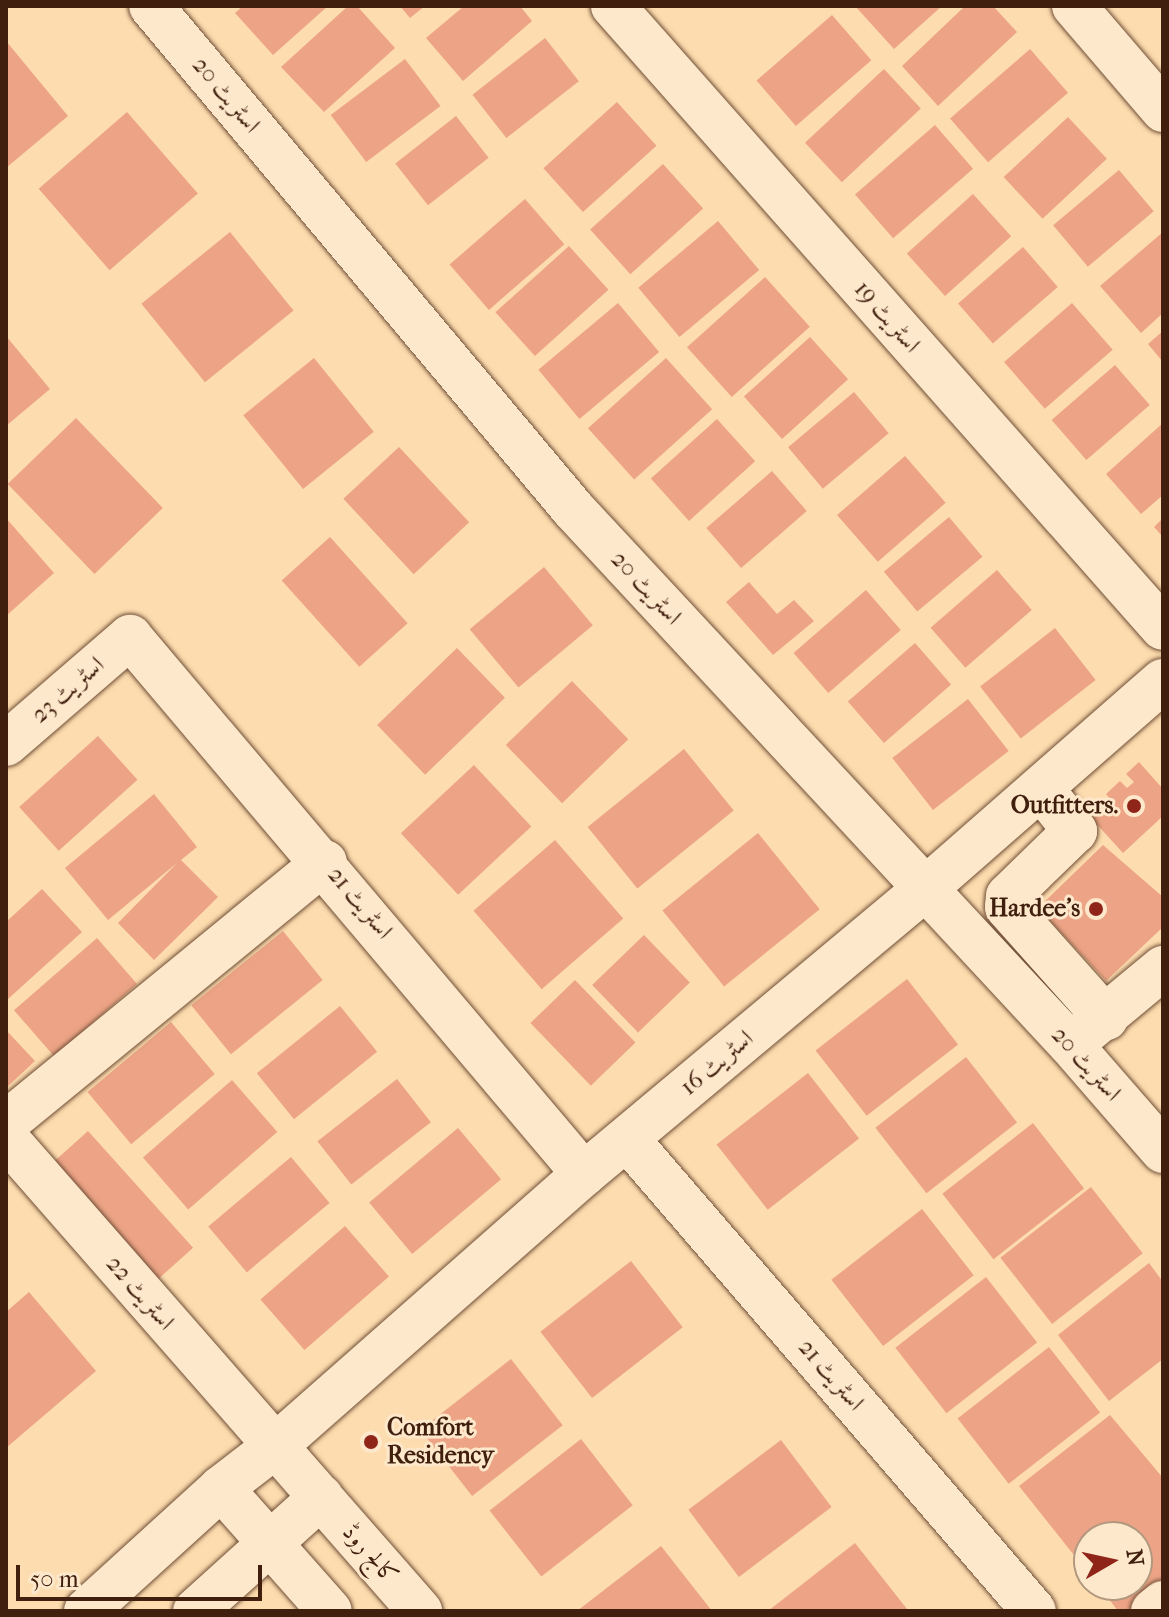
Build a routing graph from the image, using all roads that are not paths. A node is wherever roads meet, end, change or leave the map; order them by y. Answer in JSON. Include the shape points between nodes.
{"nodes":[{"id":1,"x":151,"y":6,"type":"edge"},
{"id":2,"x":613,"y":6,"type":"edge"},
{"id":3,"x":1074,"y":6,"type":"edge"},
{"id":4,"x":1163,"y":110,"type":"edge"},
{"id":5,"x":1163,"y":628,"type":"edge"},
{"id":6,"x":130,"y":637,"type":"joint"},
{"id":7,"x":1163,"y":681,"type":"edge"},
{"id":8,"x":6,"y":744,"type":"edge"},
{"id":9,"x":1041,"y":788,"type":"junction"},
{"id":10,"x":325,"y":862,"type":"junction"},
{"id":11,"x":925,"y":889,"type":"junction"},
{"id":12,"x":1163,"y":968,"type":"edge"},
{"id":13,"x":1106,"y":1018,"type":"junction"},
{"id":14,"x":1070,"y":1044,"type":"junction"},
{"id":15,"x":6,"y":1123,"type":"edge"},
{"id":16,"x":6,"y":1138,"type":"edge"},
{"id":17,"x":627,"y":1139,"type":"junction"},
{"id":18,"x":1163,"y":1151,"type":"edge"},
{"id":19,"x":584,"y":1174,"type":"junction"},
{"id":20,"x":273,"y":1448,"type":"junction"},
{"id":21,"x":221,"y":1488,"type":"junction"},
{"id":22,"x":321,"y":1497,"type":"junction"},
{"id":23,"x":271,"y":1543,"type":"junction"},
{"id":24,"x":1163,"y":1603,"type":"edge"},
{"id":25,"x":86,"y":1611,"type":"edge"},
{"id":26,"x":195,"y":1611,"type":"edge"},
{"id":27,"x":330,"y":1611,"type":"edge"},
{"id":28,"x":420,"y":1611,"type":"edge"},
{"id":29,"x":1034,"y":1611,"type":"edge"},
{"id":30,"x":1153,"y":1611,"type":"edge"}],
"edges":[{"from":1,"to":11,"type":"street","name":"اسٹریٹ 20","via":[[573,509]]},
{"from":2,"to":5,"type":"street","name":"اسٹریٹ 19"},
{"from":3,"to":4,"type":"street"},
{"from":6,"to":8,"type":"street","name":"اسٹریٹ 23"},
{"from":6,"to":10,"type":"street","name":"اسٹریٹ 21"},
{"from":7,"to":9,"type":"street","name":"اسٹریٹ 16"},
{"from":9,"to":11,"type":"street","name":"اسٹریٹ 16"},
{"from":9,"to":13,"type":"street","via":[[1075,831],[1008,896],[1007,907]]},
{"from":10,"to":15,"type":"street"},
{"from":10,"to":19,"type":"street","name":"اسٹریٹ 21"},
{"from":11,"to":14,"type":"street","name":"اسٹریٹ 20"},
{"from":11,"to":17,"type":"street","name":"اسٹریٹ 16"},
{"from":12,"to":13,"type":"street"},
{"from":13,"to":14,"type":"street"},
{"from":14,"to":18,"type":"street","name":"اسٹریٹ 20"},
{"from":16,"to":20,"type":"street","name":"اسٹریٹ 22"},
{"from":17,"to":19,"type":"street","name":"اسٹریٹ 16"},
{"from":17,"to":29,"type":"street","name":"اسٹریٹ 21"},
{"from":19,"to":20,"type":"street","name":"اسٹریٹ 16"},
{"from":20,"to":21,"type":"street"},
{"from":20,"to":22,"type":"street","name":"کالج روڈ"},
{"from":21,"to":23,"type":"street"},
{"from":21,"to":25,"type":"street"},
{"from":22,"to":23,"type":"street"},
{"from":22,"to":28,"type":"street","name":"کالج روڈ"},
{"from":23,"to":26,"type":"street"},
{"from":23,"to":27,"type":"street"},
{"from":24,"to":30,"type":"street"}]}
